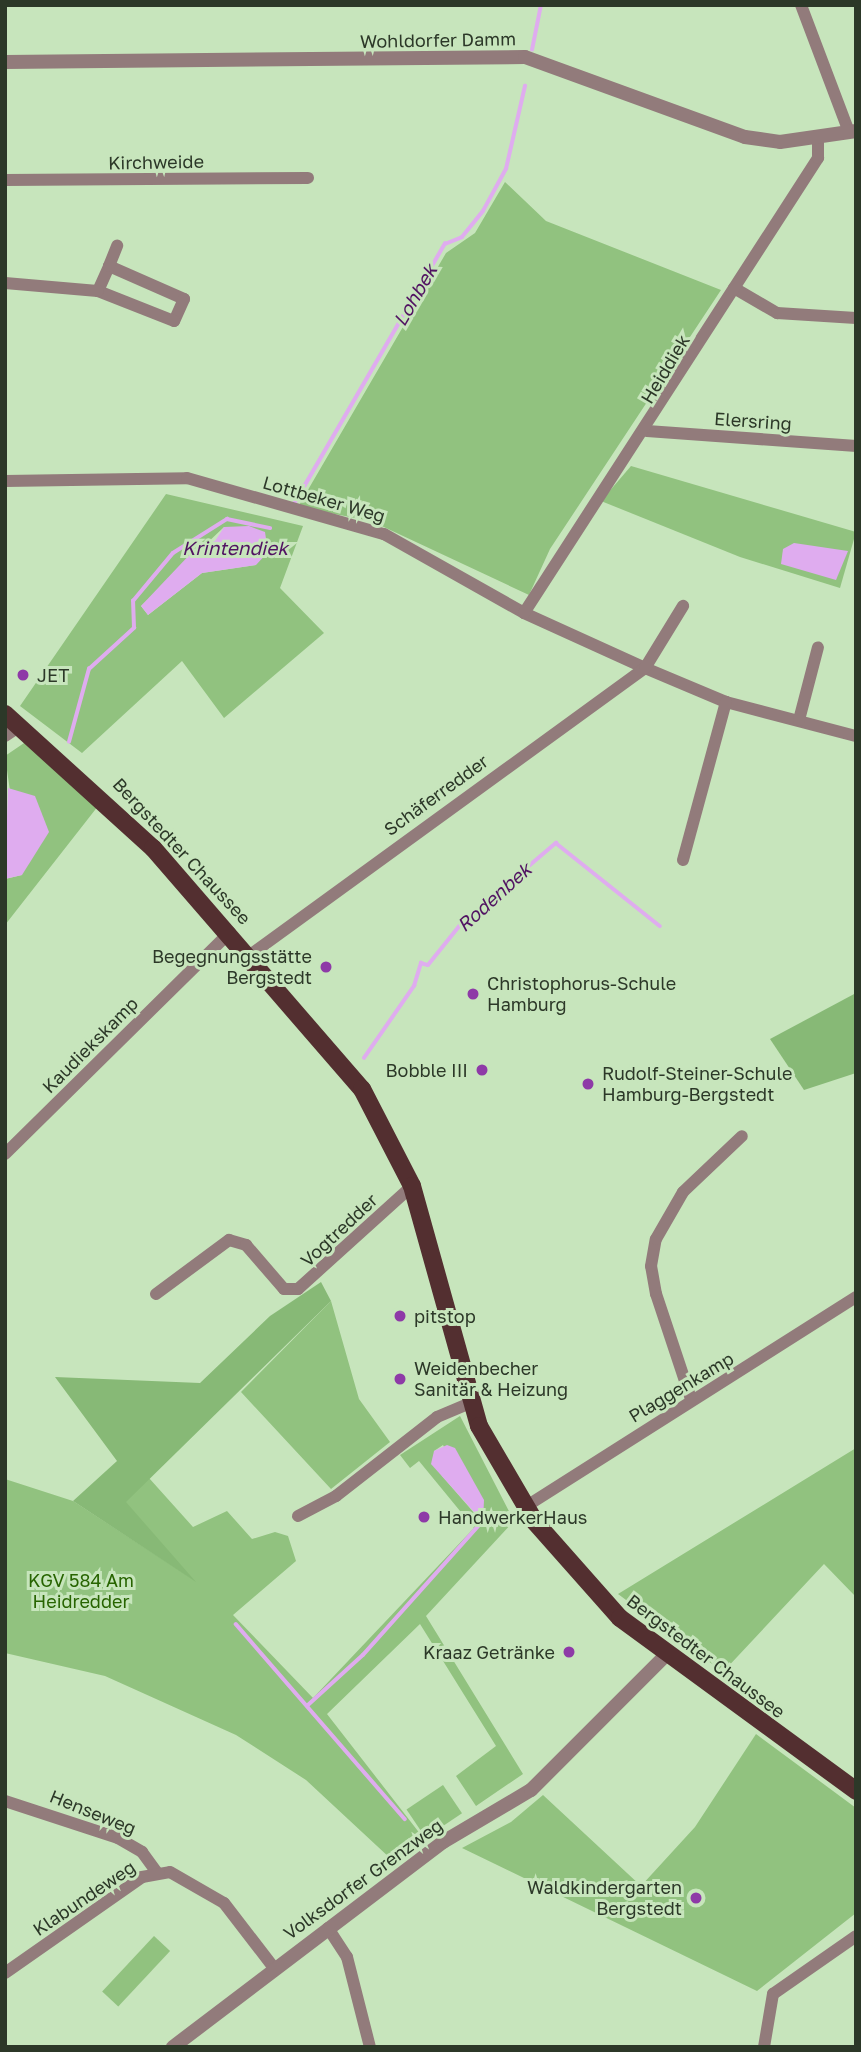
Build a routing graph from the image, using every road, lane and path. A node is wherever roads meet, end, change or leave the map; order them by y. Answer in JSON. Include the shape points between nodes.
{"nodes":[{"id":1,"x":801,"y":5,"type":"edge"},
{"id":2,"x":5,"y":62,"type":"edge"},
{"id":3,"x":852,"y":132,"type":"edge"},
{"id":4,"x":818,"y":137,"type":"junction"},
{"id":5,"x":308,"y":178,"type":"dead end"},
{"id":6,"x":5,"y":180,"type":"edge"},
{"id":7,"x":117,"y":246,"type":"dead end"},
{"id":8,"x":109,"y":266,"type":"junction"},
{"id":9,"x":5,"y":284,"type":"edge"},
{"id":10,"x":734,"y":288,"type":"junction"},
{"id":11,"x":97,"y":291,"type":"junction"},
{"id":12,"x":856,"y":318,"type":"edge"},
{"id":13,"x":648,"y":431,"type":"junction"},
{"id":14,"x":856,"y":446,"type":"edge"},
{"id":15,"x":5,"y":481,"type":"edge"},
{"id":16,"x":683,"y":606,"type":"dead end"},
{"id":17,"x":524,"y":612,"type":"junction"},
{"id":18,"x":818,"y":647,"type":"dead end"},
{"id":19,"x":645,"y":668,"type":"junction"},
{"id":20,"x":726,"y":702,"type":"junction"},
{"id":21,"x":5,"y":714,"type":"edge"},
{"id":22,"x":799,"y":720,"type":"junction"},
{"id":23,"x":13,"y":731,"type":"edge"},
{"id":24,"x":856,"y":736,"type":"edge"},
{"id":25,"x":682,"y":860,"type":"dead end"},
{"id":26,"x":230,"y":932,"type":"junction"},
{"id":27,"x":250,"y":955,"type":"junction"},
{"id":28,"x":742,"y":1136,"type":"dead end"},
{"id":29,"x":5,"y":1154,"type":"edge"},
{"id":30,"x":412,"y":1186,"type":"junction"},
{"id":31,"x":156,"y":1294,"type":"dead end"},
{"id":32,"x":856,"y":1297,"type":"edge"},
{"id":33,"x":691,"y":1399,"type":"junction"},
{"id":34,"x":472,"y":1402,"type":"junction"},
{"id":35,"x":525,"y":1507,"type":"junction"},
{"id":36,"x":298,"y":1516,"type":"dead end"},
{"id":37,"x":665,"y":1656,"type":"junction"},
{"id":38,"x":856,"y":1791,"type":"edge"},
{"id":39,"x":5,"y":1801,"type":"edge"},
{"id":40,"x":156,"y":1873,"type":"junction"},
{"id":41,"x":328,"y":1928,"type":"junction"},
{"id":42,"x":856,"y":1936,"type":"edge"},
{"id":43,"x":274,"y":1968,"type":"junction"},
{"id":44,"x":5,"y":1973,"type":"edge"},
{"id":45,"x":173,"y":2047,"type":"edge"},
{"id":46,"x":370,"y":2047,"type":"edge"},
{"id":47,"x":764,"y":2047,"type":"edge"}],
"edges":[{"from":1,"to":3,"type":"street"},
{"from":2,"to":4,"type":"street","name":"Wohldorfer Damm","via":[[525,57],[745,137],[780,142]]},
{"from":3,"to":4,"type":"street","name":"Wohldorfer Damm"},
{"from":4,"to":10,"type":"street","name":"Heiddiek","via":[[818,158]]},
{"from":5,"to":6,"type":"street","name":"Kirchweide"},
{"from":7,"to":8,"type":"street"},
{"from":8,"to":11,"type":"street"},
{"from":8,"to":11,"type":"street","via":[[184,299],[174,321]]},
{"from":9,"to":11,"type":"street"},
{"from":10,"to":12,"type":"street","via":[[777,313]]},
{"from":10,"to":13,"type":"street","name":"Heiddiek"},
{"from":13,"to":14,"type":"street","name":"Elersring"},
{"from":13,"to":17,"type":"street","name":"Heiddiek"},
{"from":15,"to":17,"type":"street","name":"Lottbeker Weg","via":[[187,478],[384,534]]},
{"from":16,"to":19,"type":"street"},
{"from":17,"to":19,"type":"street","name":"Lottbeker Weg"},
{"from":18,"to":22,"type":"street"},
{"from":19,"to":20,"type":"street","name":"Lottbeker Weg"},
{"from":19,"to":27,"type":"street","name":"Schäferredder"},
{"from":20,"to":22,"type":"street","name":"Lottbeker Weg"},
{"from":20,"to":25,"type":"street"},
{"from":21,"to":23,"type":"main road","name":"Bergstedter Chaussee"},
{"from":22,"to":24,"type":"street","name":"Lottbeker Weg"},
{"from":23,"to":26,"type":"main road","name":"Bergstedter Chaussee","via":[[105,799]]},
{"from":26,"to":27,"type":"main road","name":"Bergstedter Chaussee"},
{"from":26,"to":29,"type":"street","name":"Kaudiekskamp"},
{"from":27,"to":30,"type":"main road","name":"Bergstedter Chaussee","via":[[348,1069]]},
{"from":28,"to":33,"type":"street","via":[[683,1192],[656,1239],[651,1266],[656,1294]]},
{"from":30,"to":31,"type":"street","name":"Vogtredder","via":[[298,1289],[284,1289],[246,1245],[229,1240]]},
{"from":30,"to":34,"type":"main road","name":"Bergstedter Chaussee"},
{"from":32,"to":33,"type":"street","name":"Plaggenkamp"},
{"from":33,"to":35,"type":"street","name":"Plaggenkamp"},
{"from":34,"to":35,"type":"main road","name":"Bergstedter Chaussee","via":[[488,1445]]},
{"from":34,"to":36,"type":"street","via":[[437,1417],[336,1496]]},
{"from":35,"to":37,"type":"main road","name":"Bergstedter Chaussee","via":[[612,1611]]},
{"from":37,"to":38,"type":"main road","name":"Bergstedter Chaussee"},
{"from":37,"to":41,"type":"street","name":"Volksdorfer Grenzweg","via":[[531,1790],[443,1842]]},
{"from":39,"to":40,"type":"street","name":"Henseweg","via":[[118,1838],[142,1852]]},
{"from":40,"to":43,"type":"street","name":"Klabundeweg","via":[[182,1874],[203,1885],[246,1927]]},
{"from":40,"to":44,"type":"street","name":"Klabundeweg"},
{"from":41,"to":43,"type":"street","name":"Volksdorfer Grenzweg"},
{"from":41,"to":46,"type":"street","via":[[346,1957]]},
{"from":42,"to":47,"type":"street","via":[[773,1994]]},
{"from":43,"to":45,"type":"street","name":"Volksdorfer Grenzweg"}]}
